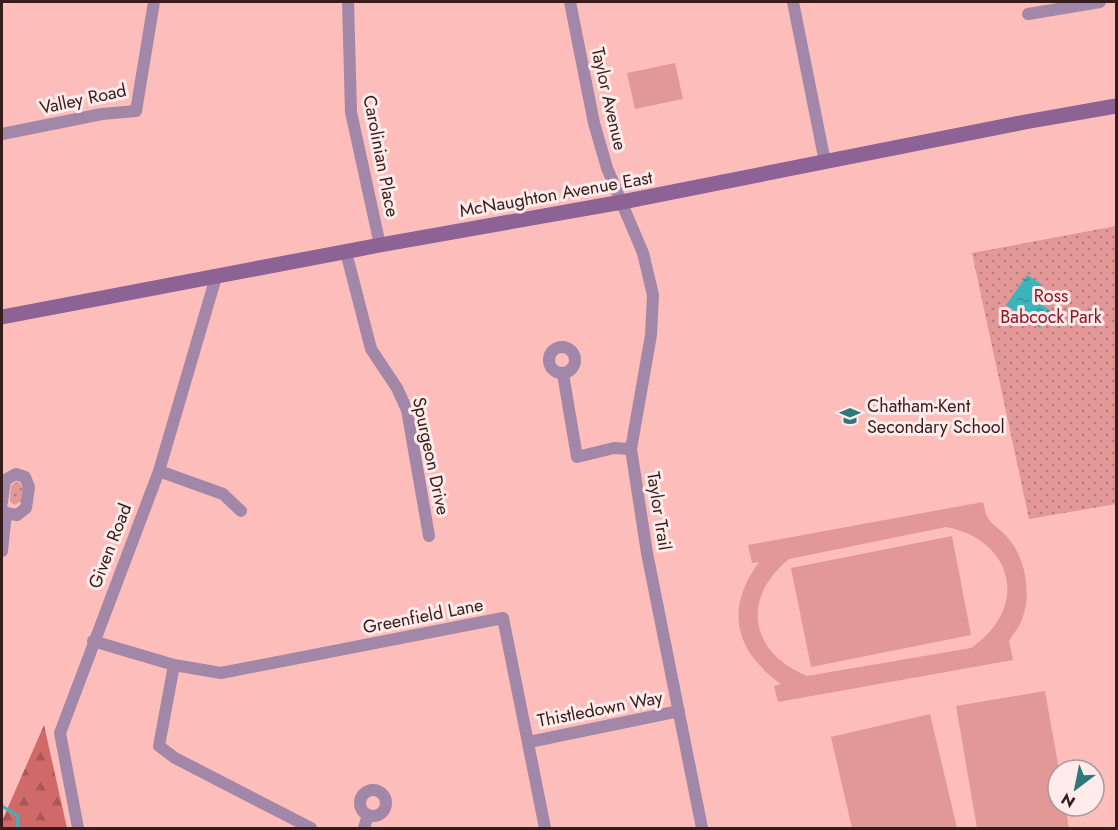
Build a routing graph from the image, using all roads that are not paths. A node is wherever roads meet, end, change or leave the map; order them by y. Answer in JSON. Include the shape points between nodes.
{"nodes":[{"id":1,"x":154,"y":2,"type":"edge"},
{"id":2,"x":348,"y":2,"type":"edge"},
{"id":3,"x":570,"y":2,"type":"edge"},
{"id":4,"x":793,"y":2,"type":"edge"},
{"id":5,"x":1100,"y":2,"type":"edge"},
{"id":6,"x":1028,"y":14,"type":"dead end"},
{"id":7,"x":1116,"y":106,"type":"edge"},
{"id":8,"x":2,"y":134,"type":"edge"},
{"id":9,"x":825,"y":162,"type":"junction"},
{"id":10,"x":622,"y":202,"type":"junction"},
{"id":11,"x":380,"y":245,"type":"junction"},
{"id":12,"x":346,"y":252,"type":"junction"},
{"id":13,"x":216,"y":277,"type":"junction"},
{"id":14,"x":2,"y":317,"type":"edge"},
{"id":15,"x":563,"y":374,"type":"dead end"},
{"id":16,"x":631,"y":449,"type":"junction"},
{"id":17,"x":159,"y":471,"type":"junction"},
{"id":18,"x":3,"y":507,"type":"edge"},
{"id":19,"x":241,"y":511,"type":"dead end"},
{"id":20,"x":429,"y":536,"type":"dead end"},
{"id":21,"x":2,"y":550,"type":"edge"},
{"id":22,"x":93,"y":641,"type":"junction"},
{"id":23,"x":174,"y":664,"type":"junction"},
{"id":24,"x":679,"y":711,"type":"junction"},
{"id":25,"x":529,"y":742,"type":"junction"},
{"id":26,"x":368,"y":815,"type":"dead end"},
{"id":27,"x":78,"y":828,"type":"edge"},
{"id":28,"x":311,"y":828,"type":"edge"},
{"id":29,"x":364,"y":828,"type":"edge"},
{"id":30,"x":545,"y":828,"type":"edge"},
{"id":31,"x":702,"y":828,"type":"edge"}],
"edges":[{"from":1,"to":8,"type":"street","name":"Valley Road","via":[[136,111]]},
{"from":2,"to":11,"type":"street","name":"Carolinian Place","via":[[351,112]]},
{"from":3,"to":10,"type":"street","name":"Taylor Avenue","via":[[594,123]]},
{"from":4,"to":9,"type":"street"},
{"from":5,"to":6,"type":"street"},
{"from":7,"to":9,"type":"main road","name":"McNaughton Avenue East"},
{"from":9,"to":10,"type":"main road","name":"McNaughton Avenue East"},
{"from":10,"to":11,"type":"main road","name":"McNaughton Avenue East"},
{"from":10,"to":16,"type":"street","name":"Taylor Trail","via":[[643,253],[653,295],[651,335]]},
{"from":11,"to":12,"type":"main road","name":"McNaughton Avenue East"},
{"from":12,"to":13,"type":"main road","name":"McNaughton Avenue East"},
{"from":12,"to":20,"type":"street","name":"Spurgeon Drive","via":[[370,349],[407,410]]},
{"from":13,"to":14,"type":"main road","name":"McNaughton Avenue East"},
{"from":13,"to":17,"type":"street","name":"Given Road"},
{"from":15,"to":16,"type":"street","via":[[577,457],[614,448]]},
{"from":16,"to":24,"type":"street","name":"Taylor Trail","via":[[647,553]]},
{"from":17,"to":19,"type":"street","via":[[223,494]]},
{"from":17,"to":22,"type":"street","name":"Given Road"},
{"from":18,"to":21,"type":"street"},
{"from":22,"to":23,"type":"street","name":"Greenfield Lane"},
{"from":22,"to":27,"type":"street","name":"Given Road","via":[[60,733]]},
{"from":23,"to":25,"type":"street","name":"Greenfield Lane","via":[[220,673],[503,618]]},
{"from":23,"to":28,"type":"street","via":[[159,746]]},
{"from":24,"to":25,"type":"street","name":"Thistledown Way"},
{"from":24,"to":31,"type":"street","name":"Taylor Trail"},
{"from":25,"to":30,"type":"street","name":"Greenfield Lane"},
{"from":26,"to":29,"type":"street"}]}
